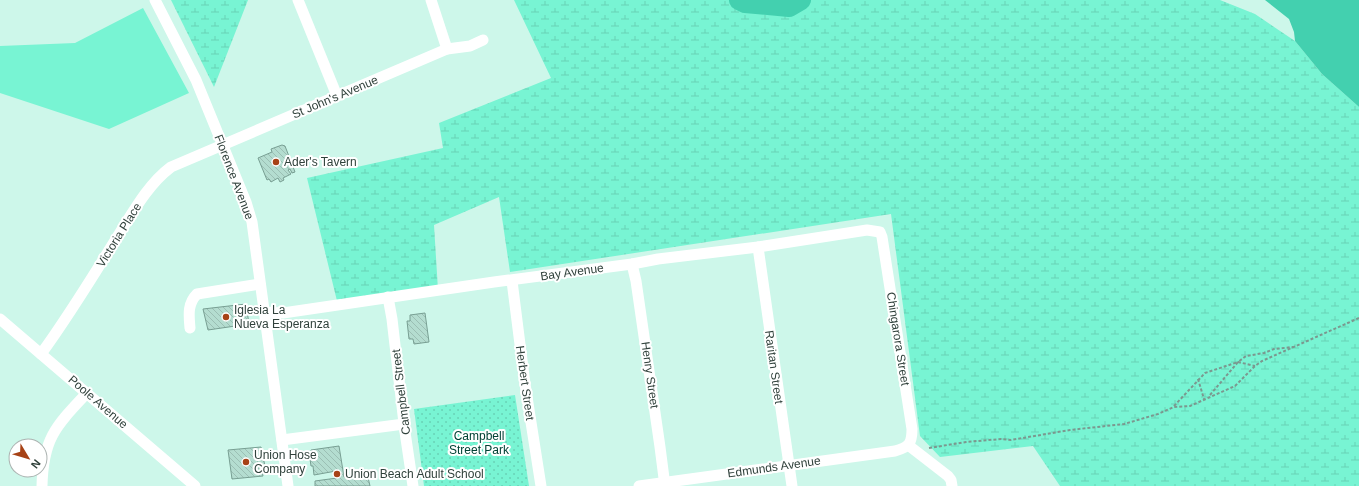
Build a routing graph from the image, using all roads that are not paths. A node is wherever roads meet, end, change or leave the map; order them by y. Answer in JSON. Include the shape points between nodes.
{"nodes":[{"id":1,"x":155,"y":0,"type":"edge"},
{"id":2,"x":298,"y":0,"type":"edge"},
{"id":3,"x":431,"y":0,"type":"edge"},
{"id":4,"x":483,"y":40,"type":"dead end"},
{"id":5,"x":447,"y":49,"type":"junction"},
{"id":6,"x":337,"y":96,"type":"junction"},
{"id":7,"x":223,"y":144,"type":"junction"},
{"id":8,"x":880,"y":232,"type":"joint"},
{"id":9,"x":758,"y":247,"type":"junction"},
{"id":10,"x":632,"y":264,"type":"junction"},
{"id":11,"x":512,"y":281,"type":"junction"},
{"id":12,"x":260,"y":284,"type":"junction"},
{"id":13,"x":388,"y":297,"type":"junction"},
{"id":14,"x":264,"y":312,"type":"junction"},
{"id":15,"x":0,"y":319,"type":"edge"},
{"id":16,"x":190,"y":328,"type":"dead end"},
{"id":17,"x":41,"y":354,"type":"junction"},
{"id":18,"x":87,"y":393,"type":"junction"},
{"id":19,"x":404,"y":424,"type":"junction"},
{"id":20,"x":282,"y":440,"type":"junction"},
{"id":21,"x":912,"y":448,"type":"junction"},
{"id":22,"x":789,"y":465,"type":"junction"},
{"id":23,"x":665,"y":484,"type":"edge"},
{"id":24,"x":42,"y":486,"type":"edge"},
{"id":25,"x":195,"y":486,"type":"edge"},
{"id":26,"x":288,"y":486,"type":"edge"},
{"id":27,"x":413,"y":486,"type":"edge"},
{"id":28,"x":541,"y":486,"type":"edge"},
{"id":29,"x":639,"y":486,"type":"edge"},
{"id":30,"x":792,"y":486,"type":"edge"},
{"id":31,"x":952,"y":486,"type":"edge"}],
"edges":[{"from":1,"to":7,"type":"street","name":"Florence Avenue","via":[[196,80]]},
{"from":2,"to":6,"type":"street"},
{"from":3,"to":5,"type":"street"},
{"from":4,"to":5,"type":"street","name":"St John's Avenue","via":[[470,46]]},
{"from":5,"to":6,"type":"street","name":"St John's Avenue"},
{"from":6,"to":7,"type":"street","name":"St John's Avenue"},
{"from":7,"to":12,"type":"street","name":"Florence Avenue","via":[[252,222]]},
{"from":7,"to":17,"type":"street","name":"Victoria Place","via":[[160,174]]},
{"from":8,"to":9,"type":"street","name":"Bay Avenue","via":[[867,230]]},
{"from":8,"to":21,"type":"street","name":"Chingarora Street","via":[[912,429]]},
{"from":9,"to":10,"type":"street","name":"Bay Avenue"},
{"from":9,"to":22,"type":"street","name":"Raritan Street"},
{"from":10,"to":11,"type":"street","name":"Bay Avenue"},
{"from":10,"to":23,"type":"street","name":"Henry Street"},
{"from":11,"to":13,"type":"street","name":"Bay Avenue"},
{"from":11,"to":28,"type":"street","name":"Herbert Street"},
{"from":12,"to":14,"type":"street","name":"Florence Avenue"},
{"from":12,"to":16,"type":"street","via":[[197,294],[189,306]]},
{"from":13,"to":14,"type":"street","name":"Bay Avenue","via":[[283,313]]},
{"from":13,"to":19,"type":"street","name":"Campbell Street"},
{"from":14,"to":20,"type":"street","name":"Florence Avenue"},
{"from":15,"to":17,"type":"street","name":"Poole Avenue"},
{"from":17,"to":18,"type":"street","name":"Poole Avenue"},
{"from":18,"to":24,"type":"street","via":[[61,421],[48,442]]},
{"from":18,"to":25,"type":"street","name":"Poole Avenue"},
{"from":19,"to":20,"type":"street"},
{"from":19,"to":27,"type":"street","name":"Campbell Street"},
{"from":20,"to":26,"type":"street","name":"Florence Avenue"},
{"from":21,"to":22,"type":"street","name":"Edmunds Avenue"},
{"from":21,"to":31,"type":"street","via":[[948,476]]},
{"from":22,"to":23,"type":"street","name":"Edmunds Avenue"},
{"from":22,"to":30,"type":"street","name":"Raritan Street"},
{"from":23,"to":29,"type":"street","name":"Edmunds Avenue"}]}
